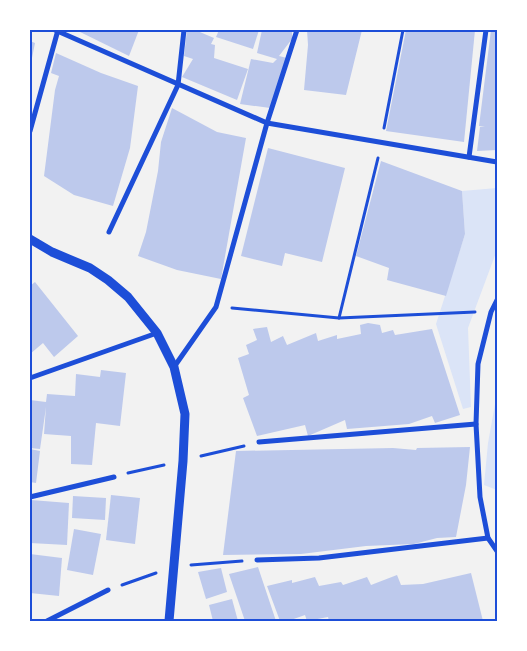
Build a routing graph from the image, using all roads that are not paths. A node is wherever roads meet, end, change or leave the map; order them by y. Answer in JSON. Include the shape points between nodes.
{"nodes":[{"id":1,"x":57,"y":30,"type":"edge"},
{"id":2,"x":184,"y":30,"type":"edge"},
{"id":3,"x":297,"y":30,"type":"edge"},
{"id":4,"x":486,"y":30,"type":"edge"},
{"id":5,"x":178,"y":85,"type":"junction"},
{"id":6,"x":268,"y":123,"type":"junction"},
{"id":7,"x":30,"y":131,"type":"edge"},
{"id":8,"x":468,"y":157,"type":"junction"},
{"id":9,"x":497,"y":162,"type":"edge"},
{"id":10,"x":109,"y":232,"type":"dead end"},
{"id":11,"x":30,"y":239,"type":"edge"},
{"id":12,"x":497,"y":300,"type":"edge"},
{"id":13,"x":157,"y":333,"type":"junction"},
{"id":14,"x":174,"y":367,"type":"junction"},
{"id":15,"x":30,"y":378,"type":"edge"},
{"id":16,"x":476,"y":424,"type":"junction"},
{"id":17,"x":259,"y":442,"type":"road end"},
{"id":18,"x":114,"y":477,"type":"road end"},
{"id":19,"x":30,"y":497,"type":"edge"},
{"id":20,"x":488,"y":538,"type":"junction"},
{"id":21,"x":497,"y":551,"type":"edge"},
{"id":22,"x":258,"y":560,"type":"road end"},
{"id":23,"x":108,"y":590,"type":"road end"},
{"id":24,"x":46,"y":621,"type":"edge"},
{"id":25,"x":169,"y":621,"type":"edge"}],
"edges":[{"from":1,"to":5,"type":"street"},
{"from":1,"to":7,"type":"street"},
{"from":2,"to":5,"type":"street"},
{"from":3,"to":6,"type":"street"},
{"from":4,"to":8,"type":"street"},
{"from":5,"to":6,"type":"street"},
{"from":5,"to":10,"type":"street"},
{"from":6,"to":8,"type":"street"},
{"from":6,"to":14,"type":"street","via":[[216,306]]},
{"from":8,"to":9,"type":"street"},
{"from":11,"to":13,"type":"street","via":[[108,280],[128,297]]},
{"from":12,"to":16,"type":"street","via":[[478,364]]},
{"from":13,"to":14,"type":"street"},
{"from":13,"to":15,"type":"street"},
{"from":14,"to":25,"type":"street","via":[[185,414]]},
{"from":16,"to":17,"type":"street"},
{"from":16,"to":20,"type":"street","via":[[480,497]]},
{"from":18,"to":19,"type":"street"},
{"from":20,"to":21,"type":"street"},
{"from":20,"to":22,"type":"street","via":[[319,558]]},
{"from":23,"to":24,"type":"street"}]}
